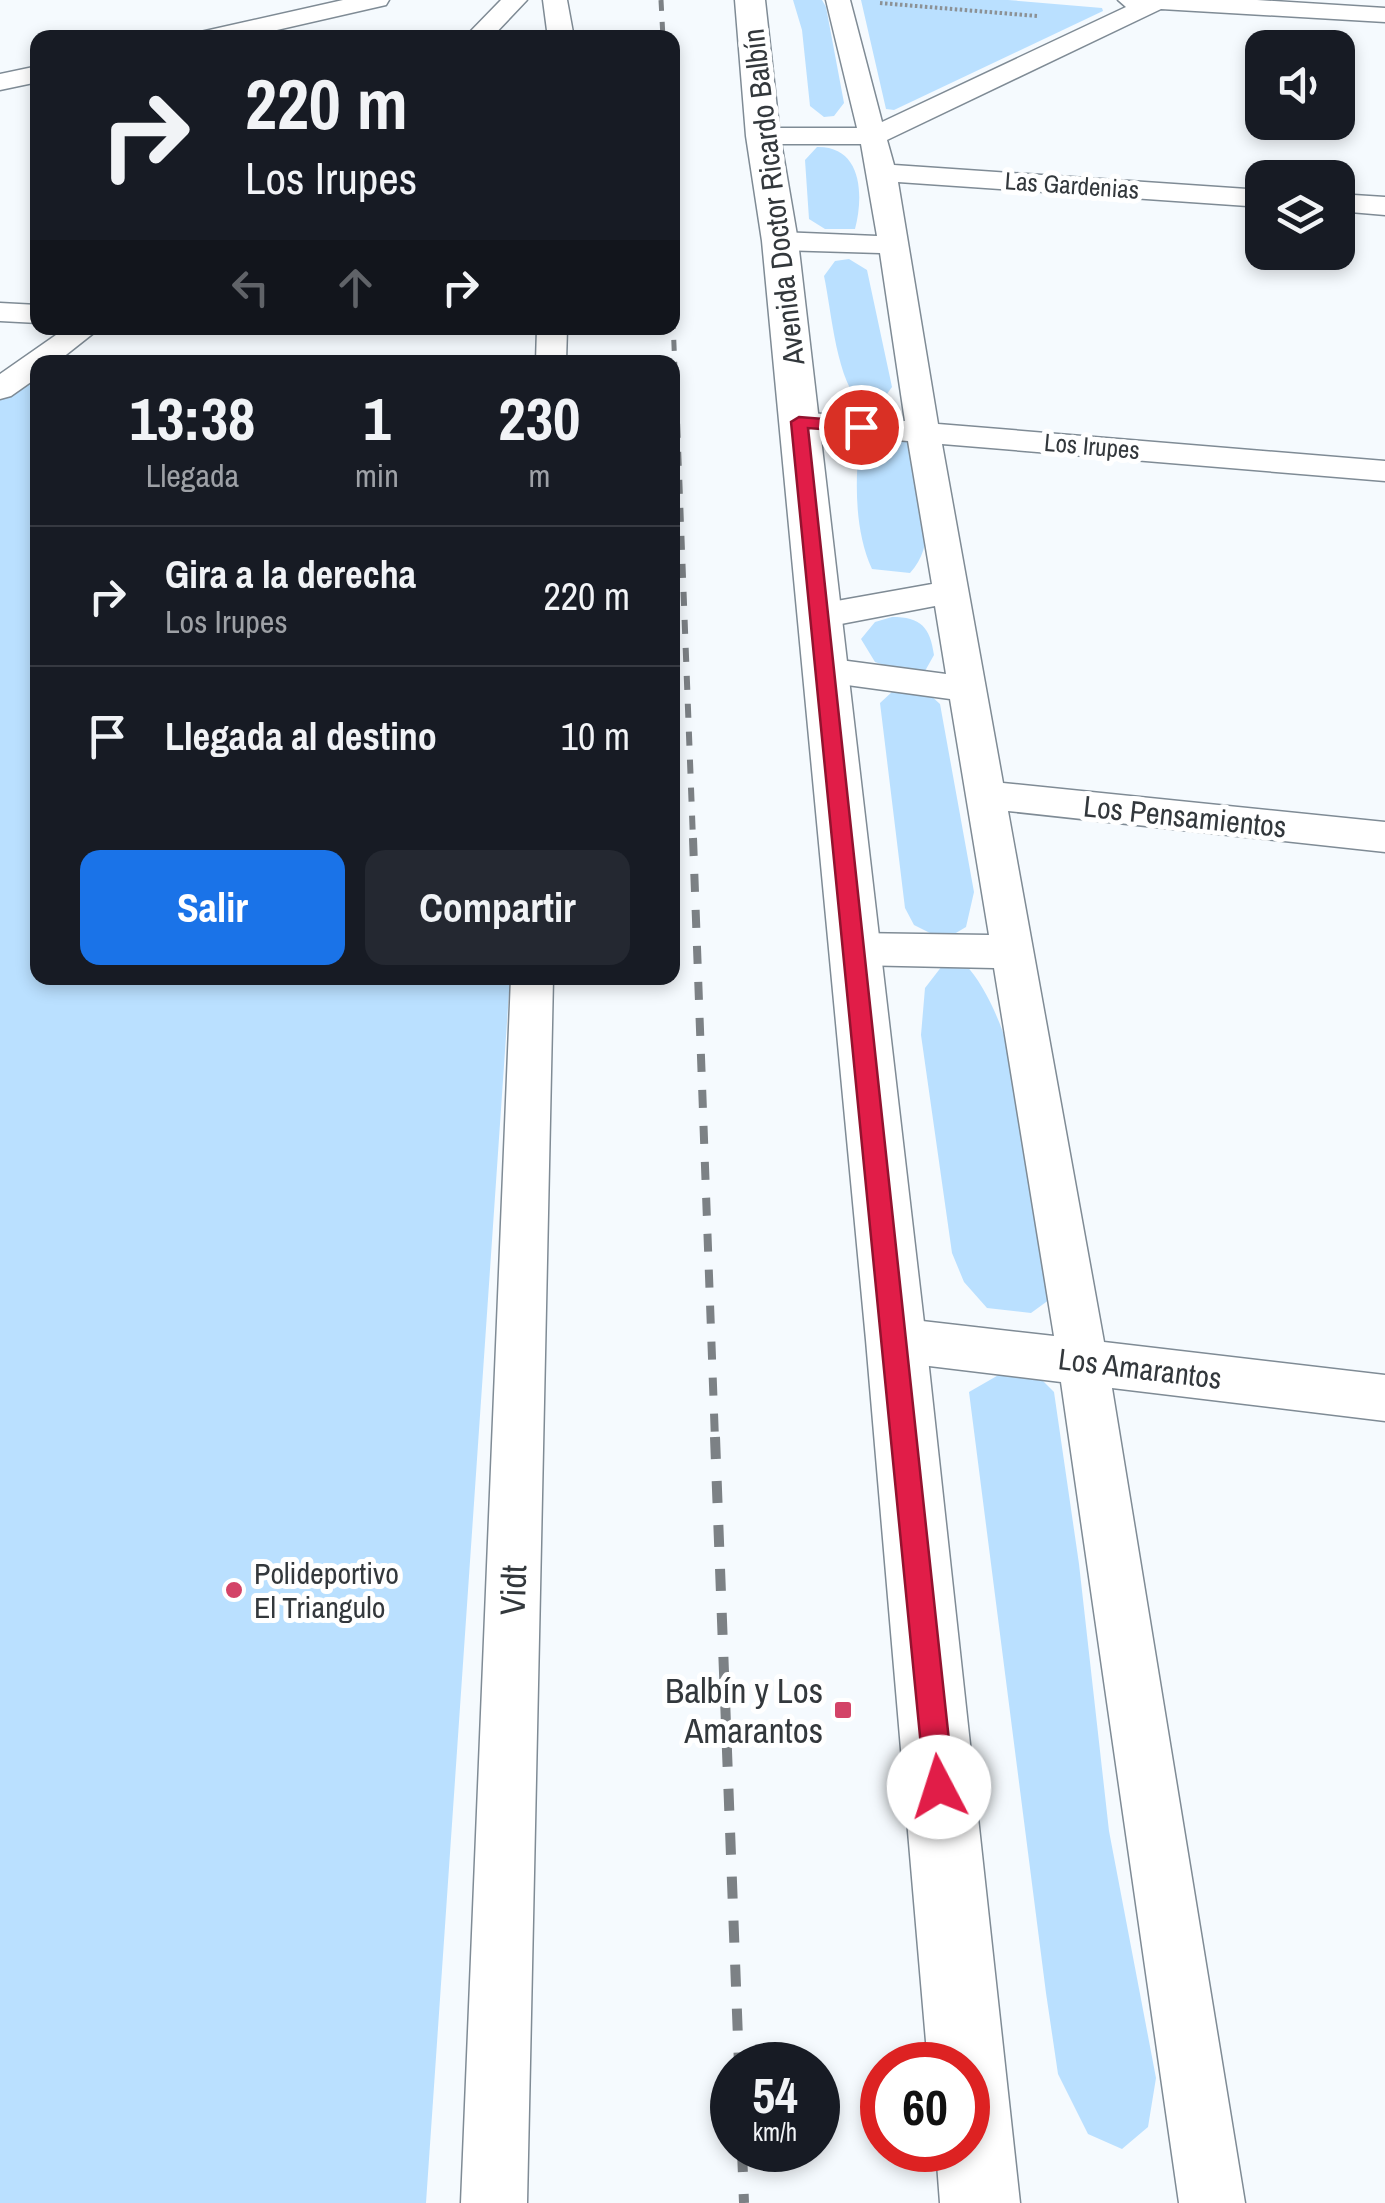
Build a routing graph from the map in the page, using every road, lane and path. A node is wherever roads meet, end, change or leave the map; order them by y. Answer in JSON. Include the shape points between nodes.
{"nodes":[{"id":1,"x":376,"y":0,"type":"edge"},
{"id":2,"x":515,"y":0,"type":"edge"},
{"id":3,"x":554,"y":0,"type":"edge"},
{"id":4,"x":750,"y":0,"type":"edge"},
{"id":5,"x":1143,"y":1,"type":"edge"},
{"id":6,"x":858,"y":2,"type":"edge"},
{"id":7,"x":1385,"y":16,"type":"edge"},
{"id":8,"x":1110,"y":22,"type":"junction"},
{"id":9,"x":241,"y":30,"type":"edge"},
{"id":10,"x":484,"y":30,"type":"edge"},
{"id":11,"x":559,"y":30,"type":"edge"},
{"id":12,"x":30,"y":76,"type":"edge"},
{"id":13,"x":0,"y":82,"type":"edge"},
{"id":14,"x":763,"y":136,"type":"junction"},
{"id":15,"x":878,"y":154,"type":"junction"},
{"id":16,"x":1245,"y":196,"type":"edge"},
{"id":17,"x":1355,"y":204,"type":"edge"},
{"id":18,"x":1385,"y":206,"type":"edge"},
{"id":19,"x":780,"y":242,"type":"junction"},
{"id":20,"x":894,"y":245,"type":"junction"},
{"id":21,"x":0,"y":312,"type":"edge"},
{"id":22,"x":30,"y":314,"type":"edge"},
{"id":23,"x":75,"y":335,"type":"edge"},
{"id":24,"x":47,"y":355,"type":"edge"},
{"id":25,"x":30,"y":368,"type":"edge"},
{"id":26,"x":0,"y":390,"type":"edge"},
{"id":27,"x":799,"y":422,"type":"junction"},
{"id":28,"x":922,"y":431,"type":"junction"},
{"id":29,"x":1385,"y":471,"type":"edge"},
{"id":30,"x":950,"y":592,"type":"junction"},
{"id":31,"x":820,"y":616,"type":"junction"},
{"id":32,"x":825,"y":670,"type":"junction"},
{"id":33,"x":967,"y":689,"type":"junction"},
{"id":34,"x":986,"y":795,"type":"junction"},
{"id":35,"x":1385,"y":837,"type":"edge"},
{"id":36,"x":855,"y":949,"type":"junction"},
{"id":37,"x":1012,"y":952,"type":"junction"},
{"id":38,"x":532,"y":985,"type":"edge"},
{"id":39,"x":896,"y":1340,"type":"junction"},
{"id":40,"x":1084,"y":1360,"type":"junction"},
{"id":41,"x":1385,"y":1398,"type":"edge"},
{"id":42,"x":964,"y":2042,"type":"edge"},
{"id":43,"x":977,"y":2172,"type":"edge"},
{"id":44,"x":494,"y":2203,"type":"edge"},
{"id":45,"x":980,"y":2203,"type":"edge"},
{"id":46,"x":1212,"y":2203,"type":"edge"}],
"edges":[{"from":1,"to":9,"type":"street"},
{"from":2,"to":10,"type":"street"},
{"from":3,"to":11,"type":"street"},
{"from":4,"to":14,"type":"main road","name":"Avenida Doctor Ricardo Balbín"},
{"from":5,"to":7,"type":"street"},
{"from":5,"to":8,"type":"street"},
{"from":6,"to":8,"type":"path"},
{"from":6,"to":15,"type":"street"},
{"from":8,"to":15,"type":"street"},
{"from":12,"to":13,"type":"street"},
{"from":14,"to":15,"type":"street","name":"Las Gardenias"},
{"from":14,"to":19,"type":"main road","name":"Avenida Doctor Ricardo Balbín"},
{"from":15,"to":16,"type":"street","name":"Las Gardenias"},
{"from":15,"to":20,"type":"street"},
{"from":17,"to":18,"type":"street"},
{"from":19,"to":20,"type":"street"},
{"from":19,"to":27,"type":"main road","name":"Avenida Doctor Ricardo Balbín"},
{"from":20,"to":28,"type":"street"},
{"from":21,"to":22,"type":"street"},
{"from":23,"to":24,"type":"street"},
{"from":25,"to":26,"type":"street"},
{"from":27,"to":28,"type":"street","name":"Los Irupes"},
{"from":27,"to":31,"type":"main road","name":"Avenida Doctor Ricardo Balbín"},
{"from":28,"to":29,"type":"street","name":"Los Irupes"},
{"from":28,"to":30,"type":"street"},
{"from":30,"to":31,"type":"street"},
{"from":30,"to":33,"type":"street"},
{"from":31,"to":32,"type":"main road","name":"Avenida Doctor Ricardo Balbín"},
{"from":32,"to":33,"type":"street"},
{"from":32,"to":36,"type":"main road","name":"Avenida Doctor Ricardo Balbín"},
{"from":33,"to":34,"type":"street"},
{"from":34,"to":35,"type":"street","name":"Los Pensamientos"},
{"from":34,"to":37,"type":"street"},
{"from":36,"to":37,"type":"street"},
{"from":36,"to":39,"type":"main road","name":"Avenida Doctor Ricardo Balbín"},
{"from":37,"to":40,"type":"street"},
{"from":38,"to":44,"type":"street","name":"Vidt"},
{"from":39,"to":40,"type":"street","name":"Los Amarantos"},
{"from":39,"to":42,"type":"main road","name":"Avenida Doctor Ricardo Balbín"},
{"from":40,"to":41,"type":"street","name":"Los Amarantos"},
{"from":40,"to":46,"type":"street"},
{"from":43,"to":45,"type":"main road"}]}
